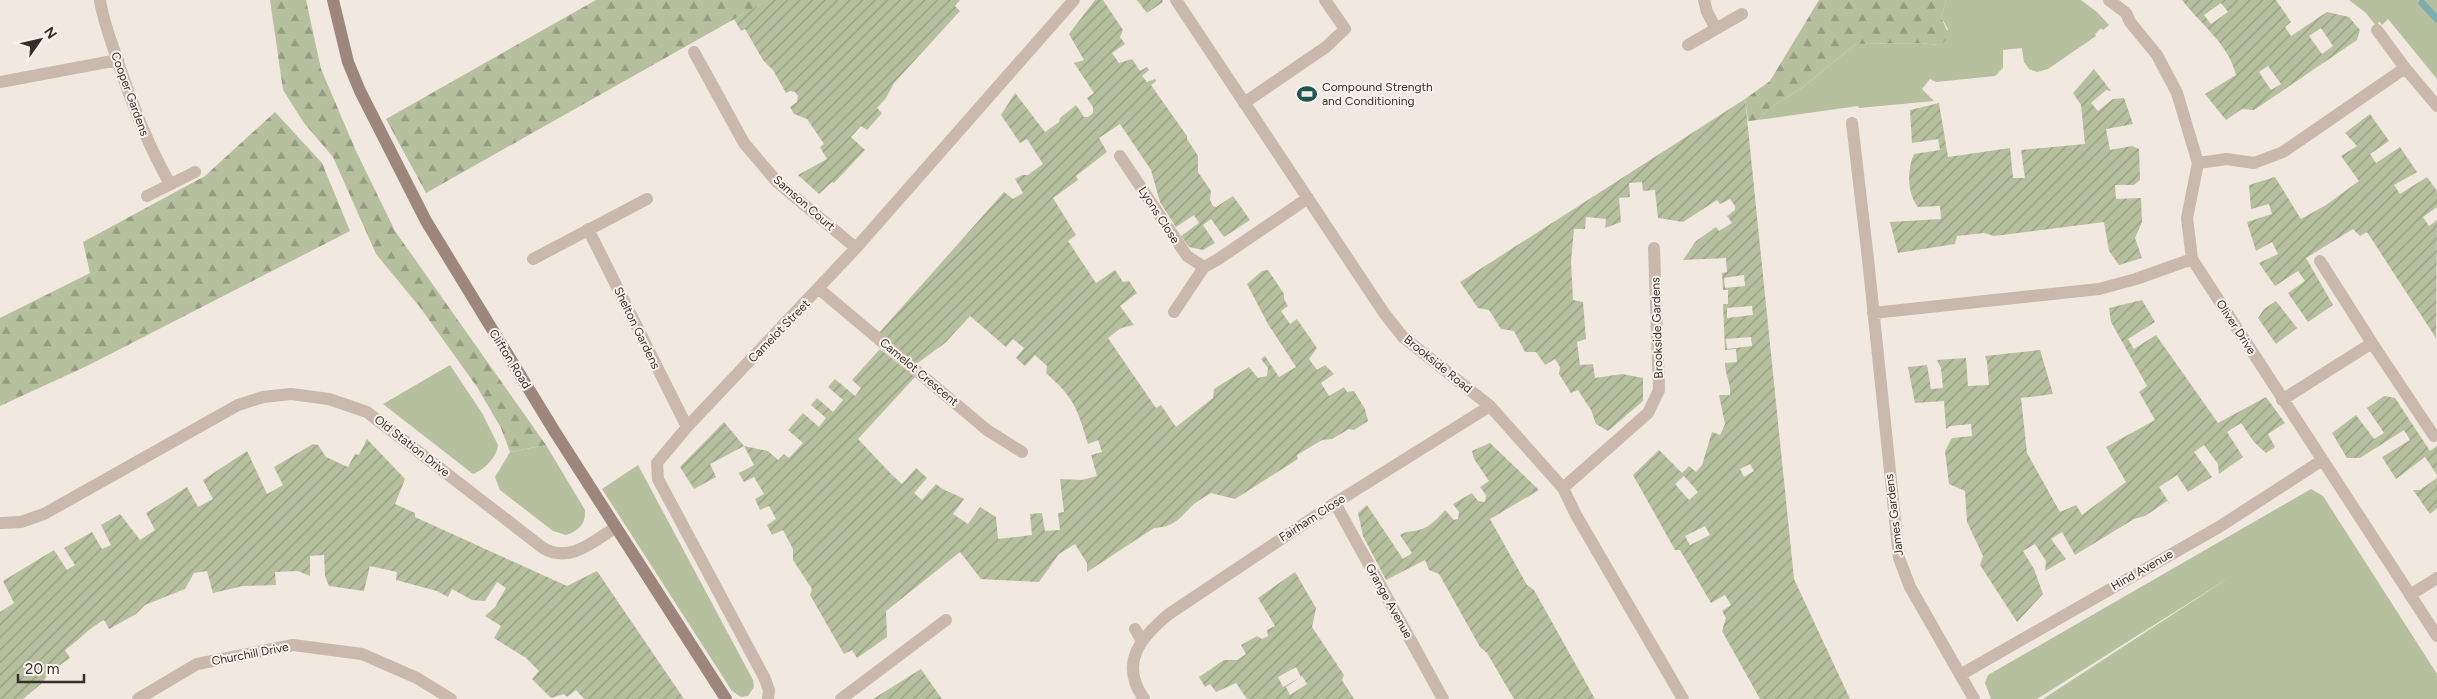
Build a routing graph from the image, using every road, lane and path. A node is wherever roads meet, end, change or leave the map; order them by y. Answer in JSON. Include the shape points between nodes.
{"nodes":[{"id":1,"x":100,"y":0,"type":"edge"},
{"id":2,"x":333,"y":0,"type":"edge"},
{"id":3,"x":1074,"y":0,"type":"edge"},
{"id":4,"x":1176,"y":0,"type":"edge"},
{"id":5,"x":1325,"y":0,"type":"edge"},
{"id":6,"x":1704,"y":0,"type":"edge"},
{"id":7,"x":2108,"y":0,"type":"edge"},
{"id":8,"x":1742,"y":14,"type":"dead end"},
{"id":9,"x":1716,"y":29,"type":"junction"},
{"id":10,"x":2377,"y":30,"type":"dead end"},
{"id":11,"x":1688,"y":45,"type":"dead end"},
{"id":12,"x":694,"y":52,"type":"dead end"},
{"id":13,"x":118,"y":60,"type":"junction"},
{"id":14,"x":2405,"y":68,"type":"junction"},
{"id":15,"x":0,"y":82,"type":"edge"},
{"id":16,"x":1244,"y":103,"type":"junction"},
{"id":17,"x":2437,"y":106,"type":"edge"},
{"id":18,"x":1852,"y":123,"type":"dead end"},
{"id":19,"x":1120,"y":156,"type":"dead end"},
{"id":20,"x":2198,"y":163,"type":"junction"},
{"id":21,"x":195,"y":172,"type":"dead end"},
{"id":22,"x":170,"y":184,"type":"junction"},
{"id":23,"x":147,"y":196,"type":"dead end"},
{"id":24,"x":1308,"y":198,"type":"junction"},
{"id":25,"x":646,"y":199,"type":"dead end"},
{"id":26,"x":588,"y":229,"type":"junction"},
{"id":27,"x":856,"y":248,"type":"junction"},
{"id":28,"x":1654,"y":248,"type":"dead end"},
{"id":29,"x":533,"y":259,"type":"dead end"},
{"id":30,"x":2192,"y":259,"type":"junction"},
{"id":31,"x":2320,"y":261,"type":"dead end"},
{"id":32,"x":1204,"y":266,"type":"junction"},
{"id":33,"x":819,"y":289,"type":"junction"},
{"id":34,"x":1174,"y":312,"type":"dead end"},
{"id":35,"x":1873,"y":313,"type":"junction"},
{"id":36,"x":2372,"y":343,"type":"junction"},
{"id":37,"x":2282,"y":400,"type":"junction"},
{"id":38,"x":1490,"y":406,"type":"junction"},
{"id":39,"x":687,"y":427,"type":"junction"},
{"id":40,"x":2434,"y":436,"type":"dead end"},
{"id":41,"x":1022,"y":452,"type":"dead end"},
{"id":42,"x":2321,"y":461,"type":"junction"},
{"id":43,"x":1563,"y":488,"type":"junction"},
{"id":44,"x":1335,"y":503,"type":"junction"},
{"id":45,"x":0,"y":523,"type":"edge"},
{"id":46,"x":616,"y":527,"type":"junction"},
{"id":47,"x":2437,"y":578,"type":"edge"},
{"id":48,"x":2410,"y":596,"type":"junction"},
{"id":49,"x":946,"y":620,"type":"dead end"},
{"id":50,"x":1135,"y":629,"type":"dead end"},
{"id":51,"x":2437,"y":636,"type":"edge"},
{"id":52,"x":1142,"y":641,"type":"junction"},
{"id":53,"x":1960,"y":674,"type":"junction"},
{"id":54,"x":138,"y":699,"type":"edge"},
{"id":55,"x":451,"y":699,"type":"edge"},
{"id":56,"x":726,"y":699,"type":"edge"},
{"id":57,"x":768,"y":699,"type":"edge"},
{"id":58,"x":841,"y":699,"type":"edge"},
{"id":59,"x":1144,"y":699,"type":"edge"},
{"id":60,"x":1442,"y":699,"type":"edge"},
{"id":61,"x":1683,"y":699,"type":"edge"},
{"id":62,"x":1974,"y":699,"type":"edge"}],
"edges":[{"from":1,"to":13,"type":"street","name":"Cooper Gardens"},
{"from":2,"to":46,"type":"street","name":"Clifton Road","via":[[348,62],[360,91],[426,221]]},
{"from":3,"to":27,"type":"street","name":"Camelot Street"},
{"from":4,"to":16,"type":"street","name":"Brookside Road"},
{"from":5,"to":16,"type":"street","via":[[1345,29],[1326,47]]},
{"from":6,"to":9,"type":"street"},
{"from":7,"to":20,"type":"street","name":"Oliver Drive","via":[[2126,13],[2157,55],[2177,93]]},
{"from":8,"to":9,"type":"street"},
{"from":9,"to":11,"type":"street"},
{"from":10,"to":14,"type":"street"},
{"from":12,"to":27,"type":"street","name":"Samson Court","via":[[744,143],[778,183]]},
{"from":13,"to":15,"type":"street"},
{"from":13,"to":22,"type":"street","name":"Cooper Gardens","via":[[145,138]]},
{"from":14,"to":17,"type":"street"},
{"from":14,"to":20,"type":"street","via":[[2282,152],[2254,162],[2227,159]]},
{"from":16,"to":24,"type":"street","name":"Brookside Road"},
{"from":18,"to":35,"type":"street","name":"James Gardens"},
{"from":19,"to":32,"type":"street","name":"Lyons Close","via":[[1187,256]]},
{"from":20,"to":30,"type":"street","name":"Oliver Drive","via":[[2187,218]]},
{"from":21,"to":22,"type":"street"},
{"from":22,"to":23,"type":"street"},
{"from":24,"to":32,"type":"street"},
{"from":24,"to":38,"type":"street","name":"Brookside Road","via":[[1403,337]]},
{"from":25,"to":26,"type":"street"},
{"from":26,"to":29,"type":"street"},
{"from":26,"to":39,"type":"street","name":"Shelton Gardens"},
{"from":27,"to":33,"type":"street","name":"Camelot Street"},
{"from":28,"to":43,"type":"street","name":"Brookside Gardens","via":[[1659,390],[1648,413]]},
{"from":30,"to":35,"type":"street","via":[[2099,288]]},
{"from":30,"to":37,"type":"street","name":"Oliver Drive"},
{"from":31,"to":36,"type":"street"},
{"from":32,"to":34,"type":"street"},
{"from":33,"to":39,"type":"street","name":"Camelot Street"},
{"from":33,"to":41,"type":"street","name":"Camelot Crescent","via":[[987,430]]},
{"from":35,"to":53,"type":"street","name":"James Gardens","via":[[1899,558],[1910,587]]},
{"from":36,"to":37,"type":"street"},
{"from":36,"to":40,"type":"street"},
{"from":37,"to":42,"type":"street","name":"Oliver Drive"},
{"from":38,"to":43,"type":"street","name":"Brookside Road"},
{"from":38,"to":44,"type":"street","name":"Fairham Close"},
{"from":39,"to":57,"type":"street","name":"Camelot Street","via":[[660,458],[656,471],[658,479],[764,677],[769,690]]},
{"from":42,"to":48,"type":"street","name":"Oliver Drive"},
{"from":42,"to":53,"type":"street","name":"Hind Avenue","via":[[2219,527]]},
{"from":43,"to":61,"type":"street","name":"Brookside Road","via":[[1576,516]]},
{"from":44,"to":52,"type":"street","name":"Fairham Close","via":[[1180,605]]},
{"from":44,"to":60,"type":"street","name":"Grange Avenue"},
{"from":45,"to":46,"type":"street","name":"Old Station Drive","via":[[20,522],[44,514],[224,411],[254,399],[291,394],[329,399],[372,415],[549,552],[565,555],[578,551]]},
{"from":46,"to":56,"type":"street","name":"Clifton Road"},
{"from":47,"to":48,"type":"street"},
{"from":48,"to":51,"type":"street","name":"Oliver Drive"},
{"from":49,"to":58,"type":"street"},
{"from":50,"to":52,"type":"street"},
{"from":52,"to":59,"type":"street","name":"Fairham Close","via":[[1132,673]]},
{"from":53,"to":62,"type":"street","name":"James Gardens"},
{"from":54,"to":55,"type":"street","name":"Churchill Drive","via":[[197,664],[293,645],[362,654],[417,678]]}]}
